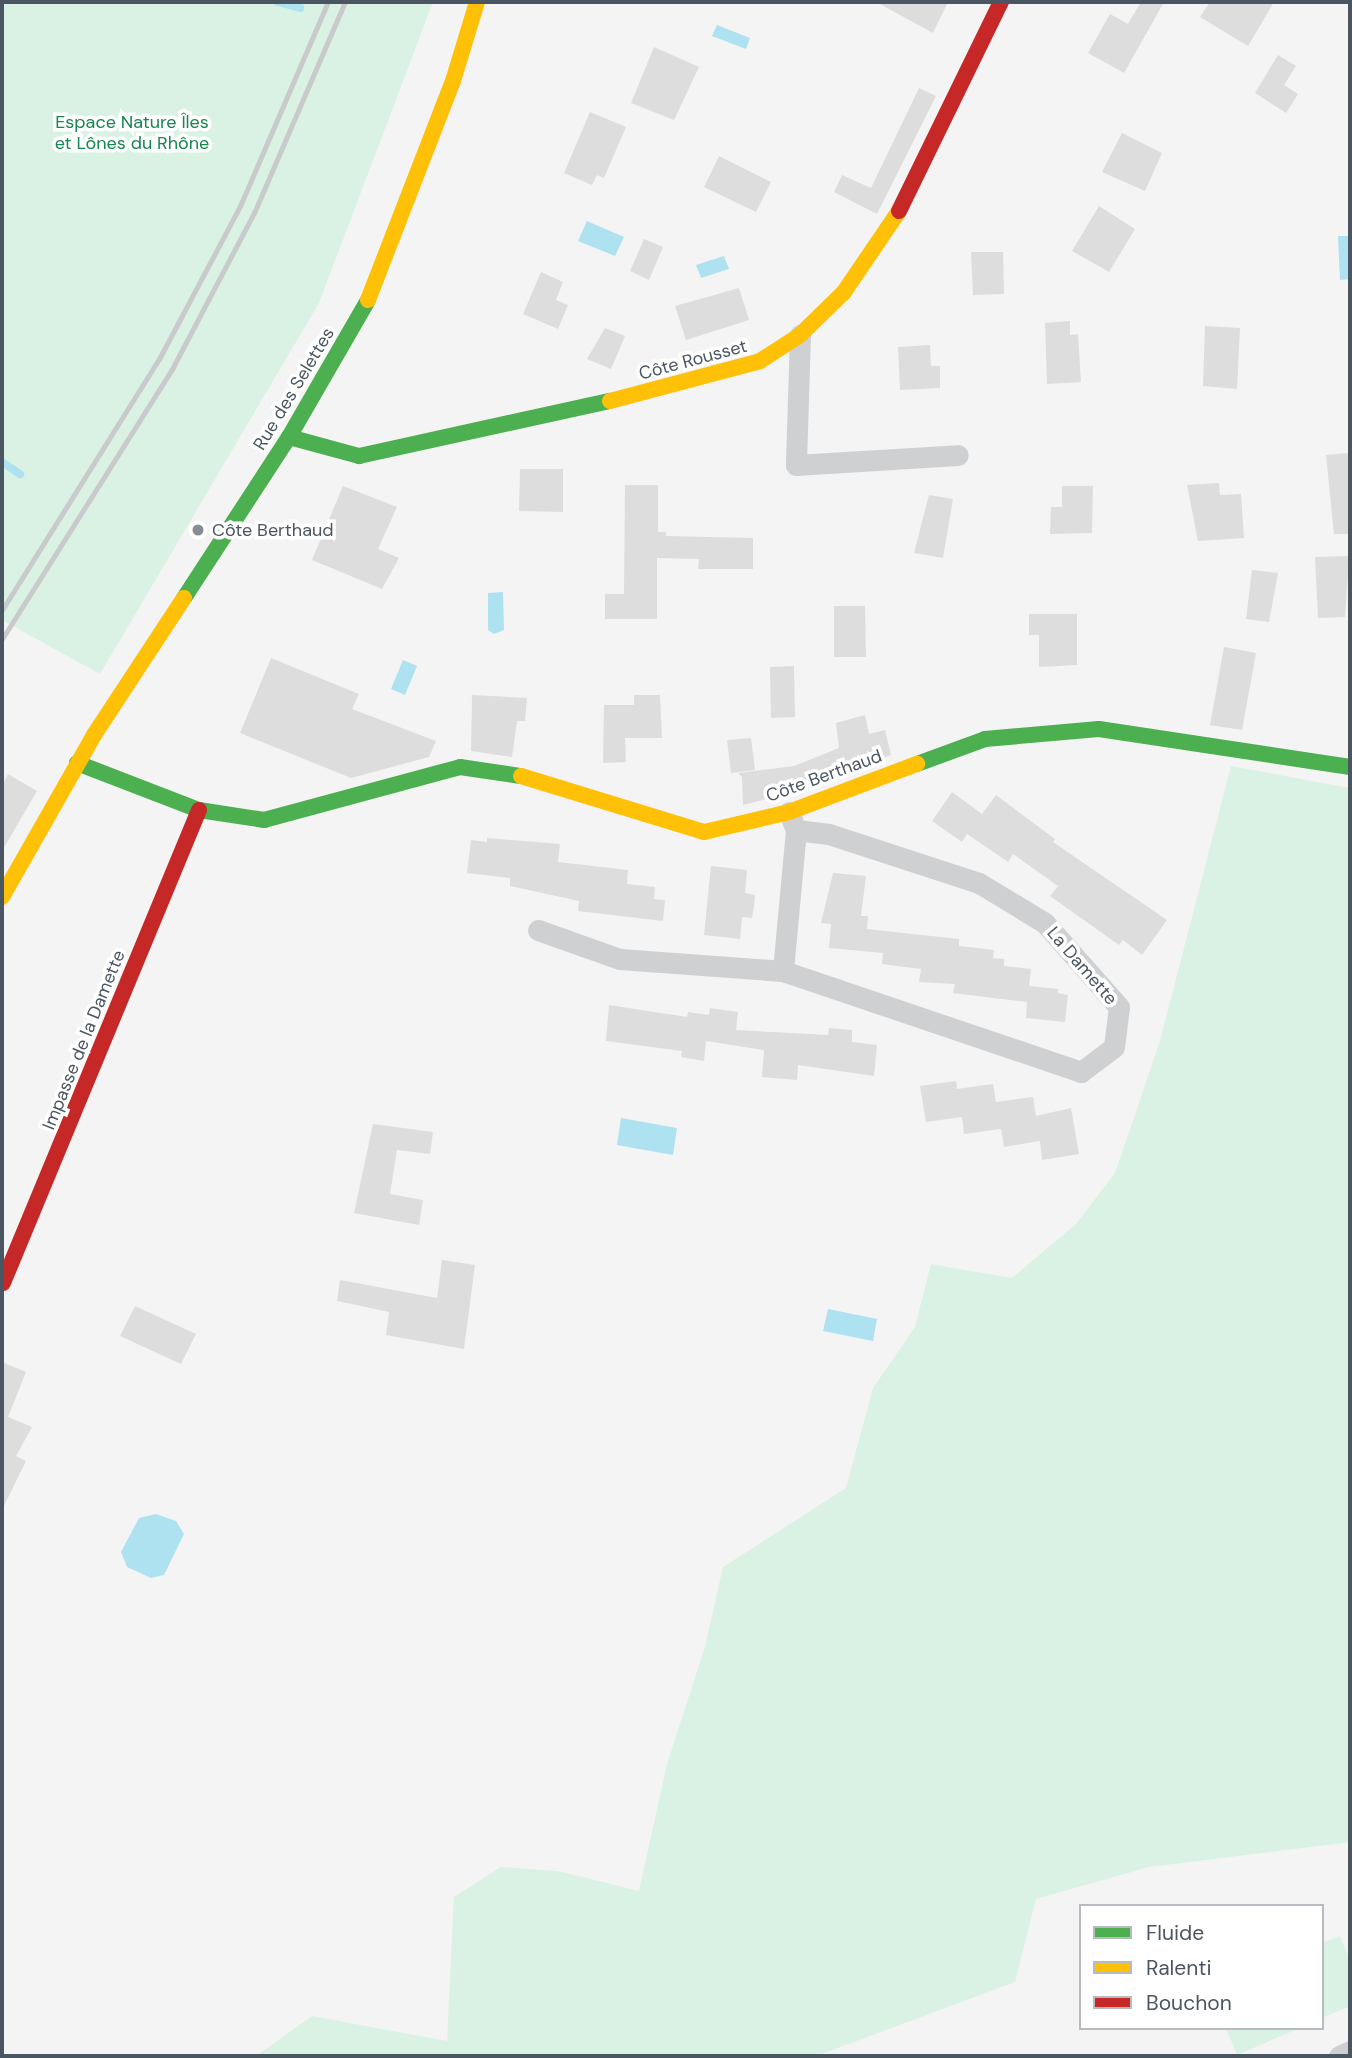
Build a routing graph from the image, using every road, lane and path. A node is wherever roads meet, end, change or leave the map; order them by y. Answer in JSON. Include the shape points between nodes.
{"nodes":[{"id":1,"x":477,"y":2,"type":"edge"},
{"id":2,"x":1001,"y":2,"type":"edge"},
{"id":3,"x":800,"y":335,"type":"junction"},
{"id":4,"x":289,"y":437,"type":"junction"},
{"id":5,"x":958,"y":455,"type":"dead end"},
{"id":6,"x":77,"y":763,"type":"junction"},
{"id":7,"x":1350,"y":767,"type":"edge"},
{"id":8,"x":199,"y":810,"type":"junction"},
{"id":9,"x":792,"y":821,"type":"junction"},
{"id":10,"x":2,"y":897,"type":"edge"},
{"id":11,"x":538,"y":930,"type":"dead end"},
{"id":12,"x":783,"y":971,"type":"junction"},
{"id":13,"x":3,"y":1283,"type":"edge"},
{"id":14,"x":1350,"y":2051,"type":"edge"},
{"id":15,"x":1339,"y":2056,"type":"edge"}],
"edges":[{"from":1,"to":4,"type":"street","name":"Rue des Selettes","via":[[453,81],[361,317]]},
{"from":2,"to":3,"type":"street","name":"Côte Rousset","via":[[897,218],[844,292]]},
{"from":3,"to":4,"type":"street","name":"Côte Rousset","via":[[760,361],[620,400],[359,456],[327,451]]},
{"from":3,"to":5,"type":"street","via":[[796,465]]},
{"from":4,"to":6,"type":"street","name":"Rue des Selettes"},
{"from":6,"to":8,"type":"street","name":"Côte Berthaud"},
{"from":6,"to":10,"type":"street","name":"Rue des Selettes"},
{"from":7,"to":9,"type":"street","name":"Côte Berthaud","via":[[1099,729],[985,739]]},
{"from":8,"to":9,"type":"street","name":"Côte Berthaud","via":[[264,820],[460,767],[535,778],[704,832]]},
{"from":8,"to":13,"type":"street","name":"Impasse de la Damette"},
{"from":9,"to":12,"type":"street"},
{"from":9,"to":12,"type":"street","name":"La Damette","via":[[979,883],[1045,923],[1119,1007],[1115,1047],[1080,1072]]},
{"from":11,"to":12,"type":"street","name":"La Damette","via":[[620,959]]},
{"from":14,"to":15,"type":"street"}]}
